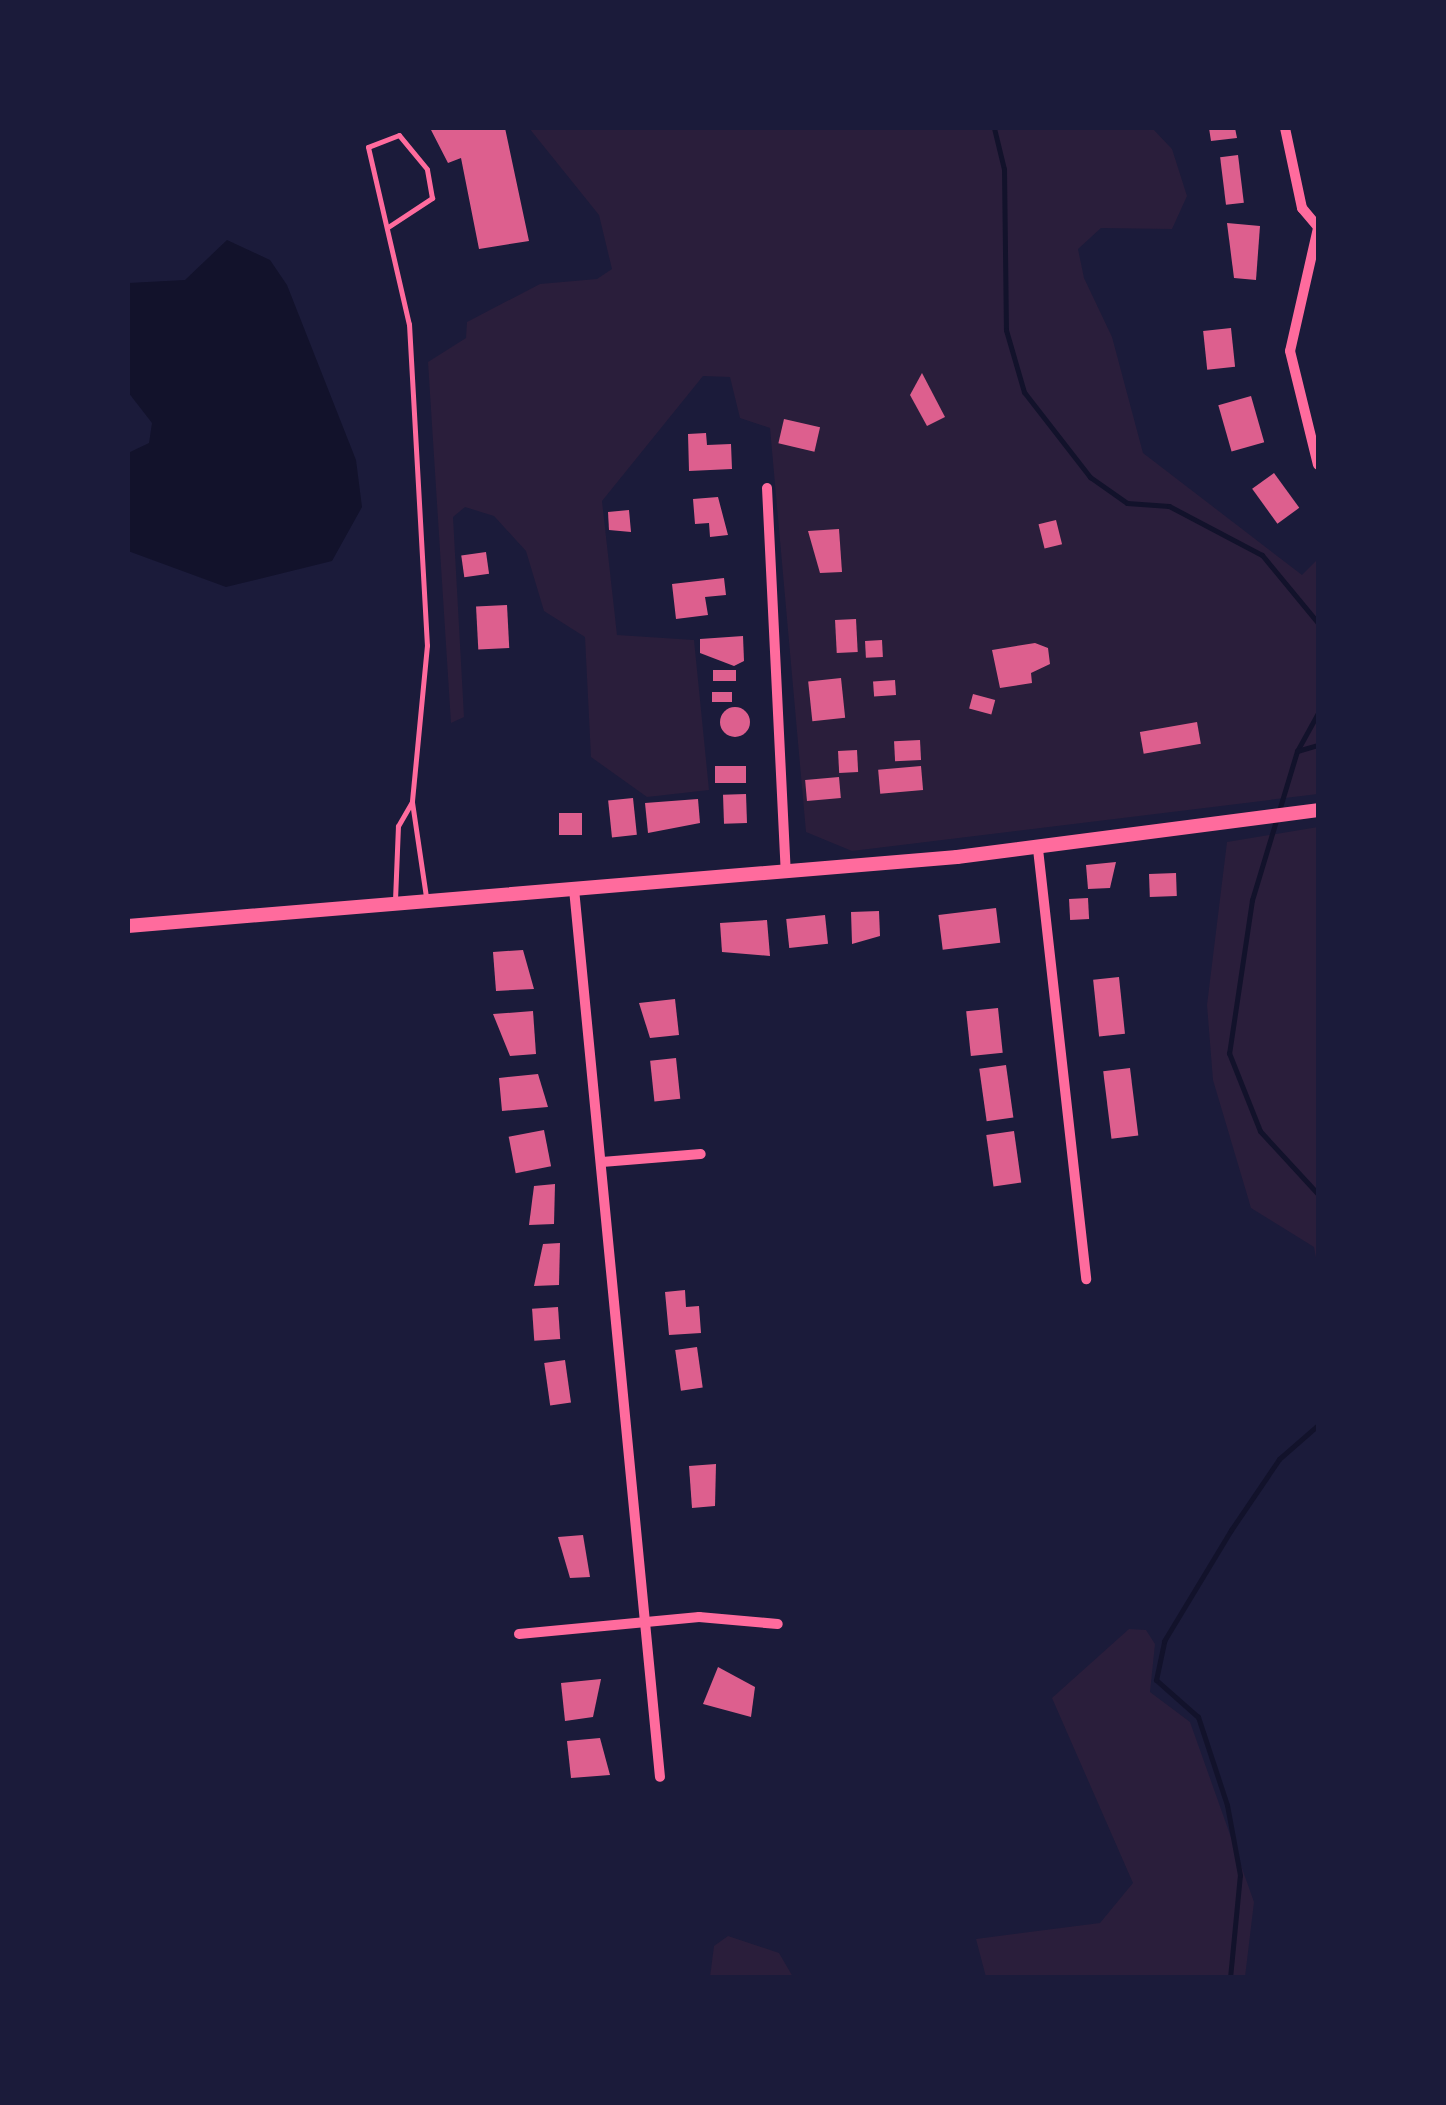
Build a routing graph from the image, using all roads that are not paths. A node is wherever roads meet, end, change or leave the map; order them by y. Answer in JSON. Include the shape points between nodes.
{"nodes":[{"id":1,"x":1284,"y":128,"type":"edge"},
{"id":2,"x":388,"y":227,"type":"junction"},
{"id":3,"x":1318,"y":228,"type":"edge"},
{"id":4,"x":1318,"y":465,"type":"edge"},
{"id":5,"x":766,"y":488,"type":"dead end"},
{"id":6,"x":412,"y":802,"type":"junction"},
{"id":7,"x":1317,"y":811,"type":"edge"},
{"id":8,"x":1038,"y":849,"type":"junction"},
{"id":9,"x":786,"y":872,"type":"junction"},
{"id":10,"x":574,"y":889,"type":"junction"},
{"id":11,"x":426,"y":902,"type":"junction"},
{"id":12,"x":394,"y":905,"type":"junction"},
{"id":13,"x":128,"y":926,"type":"edge"},
{"id":14,"x":701,"y":1154,"type":"dead end"},
{"id":15,"x":602,"y":1162,"type":"junction"},
{"id":16,"x":1086,"y":1280,"type":"dead end"},
{"id":17,"x":645,"y":1622,"type":"junction"},
{"id":18,"x":778,"y":1624,"type":"dead end"},
{"id":19,"x":518,"y":1634,"type":"dead end"},
{"id":20,"x":660,"y":1777,"type":"dead end"}],
"edges":[{"from":1,"to":3,"type":"street","via":[[1302,208]]},
{"from":2,"to":2,"type":"lane","via":[[432,198],[427,168],[399,134],[368,147]]},
{"from":2,"to":6,"type":"lane","via":[[409,324],[427,644]]},
{"from":3,"to":4,"type":"street","via":[[1290,351]]},
{"from":5,"to":9,"type":"street"},
{"from":6,"to":11,"type":"lane"},
{"from":6,"to":12,"type":"lane","via":[[398,826]]},
{"from":7,"to":8,"type":"street"},
{"from":8,"to":9,"type":"street"},
{"from":8,"to":16,"type":"street"},
{"from":9,"to":10,"type":"street"},
{"from":10,"to":11,"type":"street"},
{"from":10,"to":15,"type":"street"},
{"from":11,"to":12,"type":"street"},
{"from":12,"to":13,"type":"street"},
{"from":14,"to":15,"type":"street"},
{"from":15,"to":17,"type":"street"},
{"from":17,"to":18,"type":"street"},
{"from":17,"to":19,"type":"street"},
{"from":17,"to":20,"type":"street"}]}
